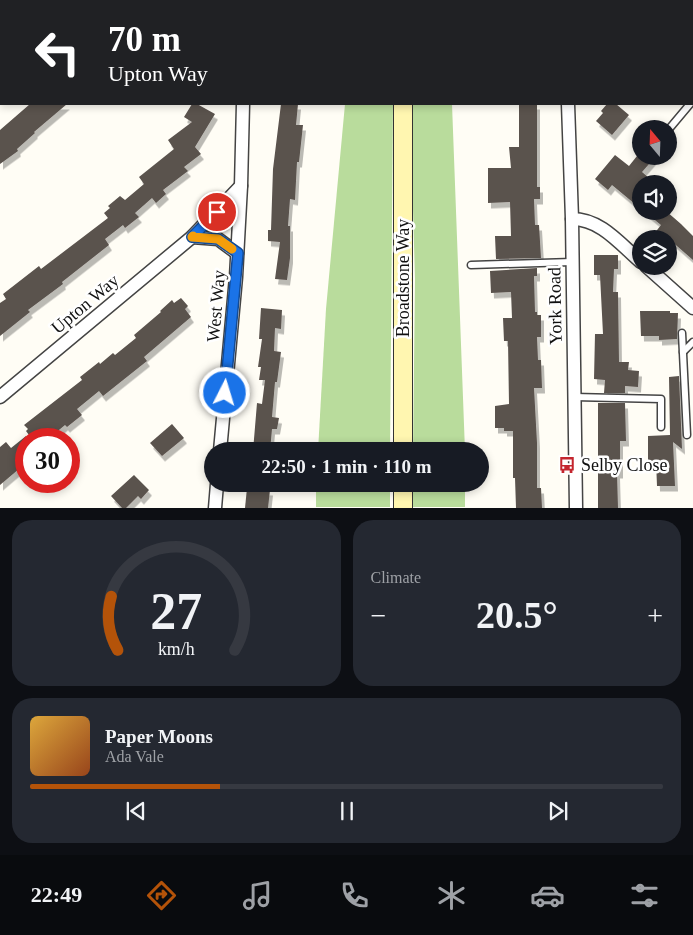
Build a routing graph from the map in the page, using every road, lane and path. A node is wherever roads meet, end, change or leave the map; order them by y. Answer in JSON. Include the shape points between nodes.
{"nodes":[{"id":1,"x":243,"y":105,"type":"edge"},
{"id":2,"x":403,"y":105,"type":"edge"},
{"id":3,"x":568,"y":105,"type":"edge"},
{"id":4,"x":689,"y":105,"type":"edge"},
{"id":5,"x":677,"y":120,"type":"edge"},
{"id":6,"x":241,"y":186,"type":"junction"},
{"id":7,"x":572,"y":219,"type":"junction"},
{"id":8,"x":192,"y":237,"type":"junction"},
{"id":9,"x":238,"y":253,"type":"junction"},
{"id":10,"x":632,"y":254,"type":"edge"},
{"id":11,"x":572,"y":262,"type":"junction"},
{"id":12,"x":471,"y":265,"type":"dead end"},
{"id":13,"x":656,"y":275,"type":"edge"},
{"id":14,"x":693,"y":308,"type":"edge"},
{"id":15,"x":682,"y":333,"type":"dead end"},
{"id":16,"x":693,"y":342,"type":"edge"},
{"id":17,"x":683,"y":352,"type":"junction"},
{"id":18,"x":0,"y":397,"type":"edge"},
{"id":19,"x":574,"y":397,"type":"junction"},
{"id":20,"x":661,"y":427,"type":"dead end"},
{"id":21,"x":687,"y":435,"type":"dead end"},
{"id":22,"x":221,"y":442,"type":"edge"},
{"id":23,"x":403,"y":442,"type":"edge"},
{"id":24,"x":216,"y":492,"type":"edge"},
{"id":25,"x":403,"y":492,"type":"edge"},
{"id":26,"x":215,"y":508,"type":"edge"},
{"id":27,"x":403,"y":508,"type":"edge"},
{"id":28,"x":576,"y":508,"type":"edge"}],
"edges":[{"from":1,"to":6,"type":"street","name":"West Way"},
{"from":2,"to":23,"type":"street","name":"Broadstone Way"},
{"from":3,"to":7,"type":"street","name":"York Road"},
{"from":4,"to":5,"type":"lane"},
{"from":6,"to":8,"type":"street","name":"Upton Way"},
{"from":6,"to":9,"type":"street","name":"West Way"},
{"from":7,"to":10,"type":"street","via":[[601,227]]},
{"from":7,"to":11,"type":"street","name":"York Road"},
{"from":8,"to":9,"type":"street","via":[[218,239]]},
{"from":8,"to":18,"type":"street","name":"Upton Way"},
{"from":9,"to":22,"type":"street","name":"West Way"},
{"from":11,"to":12,"type":"lane"},
{"from":11,"to":19,"type":"street","name":"York Road"},
{"from":13,"to":14,"type":"street"},
{"from":15,"to":17,"type":"lane"},
{"from":16,"to":17,"type":"lane"},
{"from":17,"to":21,"type":"lane"},
{"from":19,"to":20,"type":"lane","via":[[661,399]]},
{"from":19,"to":28,"type":"street","name":"York Road"},
{"from":24,"to":26,"type":"street"},
{"from":25,"to":27,"type":"street"}]}
